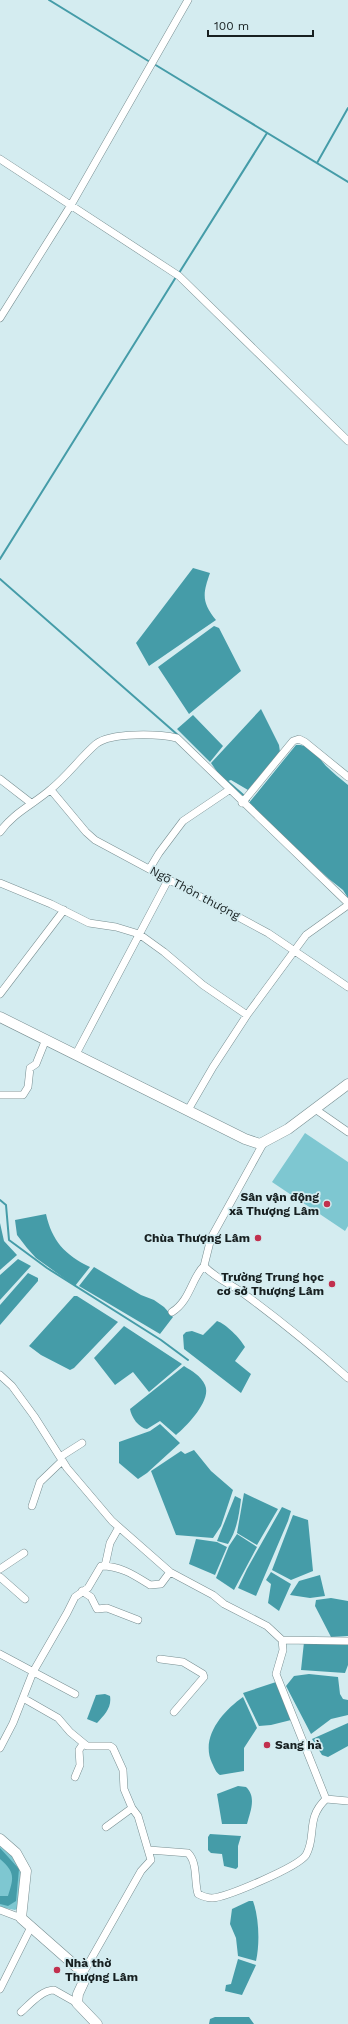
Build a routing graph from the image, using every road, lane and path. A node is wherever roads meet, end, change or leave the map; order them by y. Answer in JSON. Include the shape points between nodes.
{"nodes":[{"id":1,"x":188,"y":0,"type":"edge"},
{"id":2,"x":0,"y":159,"type":"edge"},
{"id":3,"x":71,"y":205,"type":"junction"},
{"id":4,"x":0,"y":318,"type":"edge"},
{"id":5,"x":348,"y":441,"type":"edge"},
{"id":6,"x":348,"y":777,"type":"edge"},
{"id":7,"x":0,"y":779,"type":"edge"},
{"id":8,"x":51,"y":790,"type":"junction"},
{"id":9,"x":229,"y":790,"type":"junction"},
{"id":10,"x":31,"y":803,"type":"junction"},
{"id":11,"x":242,"y":803,"type":"junction"},
{"id":12,"x":0,"y":832,"type":"edge"},
{"id":13,"x":150,"y":868,"type":"junction"},
{"id":14,"x":168,"y":880,"type":"junction"},
{"id":15,"x":0,"y":884,"type":"edge"},
{"id":16,"x":348,"y":904,"type":"edge"},
{"id":17,"x":64,"y":910,"type":"junction"},
{"id":18,"x":139,"y":934,"type":"junction"},
{"id":19,"x":295,"y":951,"type":"junction"},
{"id":20,"x":348,"y":987,"type":"edge"},
{"id":21,"x":0,"y":994,"type":"edge"},
{"id":22,"x":247,"y":1015,"type":"junction"},
{"id":23,"x":0,"y":1017,"type":"edge"},
{"id":24,"x":46,"y":1039,"type":"junction"},
{"id":25,"x":76,"y":1054,"type":"junction"},
{"id":26,"x":348,"y":1084,"type":"edge"},
{"id":27,"x":0,"y":1095,"type":"edge"},
{"id":28,"x":315,"y":1109,"type":"junction"},
{"id":29,"x":188,"y":1110,"type":"junction"},
{"id":30,"x":348,"y":1132,"type":"edge"},
{"id":31,"x":264,"y":1142,"type":"junction"},
{"id":32,"x":204,"y":1266,"type":"junction"},
{"id":33,"x":172,"y":1312,"type":"dead end"},
{"id":34,"x":0,"y":1375,"type":"edge"},
{"id":35,"x":348,"y":1378,"type":"edge"},
{"id":36,"x":82,"y":1443,"type":"dead end"},
{"id":37,"x":61,"y":1459,"type":"junction"},
{"id":38,"x":32,"y":1506,"type":"dead end"},
{"id":39,"x":119,"y":1527,"type":"junction"},
{"id":40,"x":24,"y":1552,"type":"dead end"},
{"id":41,"x":105,"y":1566,"type":"junction"},
{"id":42,"x":0,"y":1569,"type":"edge"},
{"id":43,"x":170,"y":1572,"type":"junction"},
{"id":44,"x":0,"y":1577,"type":"edge"},
{"id":45,"x":82,"y":1591,"type":"junction"},
{"id":46,"x":25,"y":1599,"type":"dead end"},
{"id":47,"x":138,"y":1620,"type":"dead end"},
{"id":48,"x":282,"y":1640,"type":"junction"},
{"id":49,"x":348,"y":1640,"type":"edge"},
{"id":50,"x":0,"y":1654,"type":"edge"},
{"id":51,"x":160,"y":1658,"type":"dead end"},
{"id":52,"x":33,"y":1672,"type":"junction"},
{"id":53,"x":76,"y":1694,"type":"dead end"},
{"id":54,"x":23,"y":1698,"type":"junction"},
{"id":55,"x":174,"y":1712,"type":"dead end"},
{"id":56,"x":83,"y":1744,"type":"junction"},
{"id":57,"x":0,"y":1748,"type":"edge"},
{"id":58,"x":75,"y":1777,"type":"dead end"},
{"id":59,"x":326,"y":1799,"type":"junction"},
{"id":60,"x":348,"y":1801,"type":"edge"},
{"id":61,"x":132,"y":1808,"type":"junction"},
{"id":62,"x":106,"y":1827,"type":"dead end"},
{"id":63,"x":0,"y":1839,"type":"edge"},
{"id":64,"x":149,"y":1850,"type":"junction"},
{"id":65,"x":0,"y":1910,"type":"edge"},
{"id":66,"x":21,"y":1918,"type":"junction"},
{"id":67,"x":31,"y":1927,"type":"junction"},
{"id":68,"x":82,"y":1975,"type":"junction"},
{"id":69,"x":0,"y":1989,"type":"edge"},
{"id":70,"x":77,"y":2003,"type":"junction"},
{"id":71,"x":21,"y":2012,"type":"dead end"},
{"id":72,"x":98,"y":2024,"type":"edge"}],
"edges":[{"from":1,"to":3,"type":"street"},
{"from":2,"to":3,"type":"street"},
{"from":3,"to":4,"type":"street"},
{"from":3,"to":5,"type":"street","via":[[179,276]]},
{"from":6,"to":11,"type":"street","via":[[299,739],[293,741]]},
{"from":7,"to":10,"type":"street"},
{"from":8,"to":9,"type":"street","via":[[98,743],[113,736],[177,738]]},
{"from":8,"to":10,"type":"street"},
{"from":8,"to":13,"type":"street","name":"Ngõ Thôn thượng","via":[[95,840]]},
{"from":9,"to":11,"type":"street"},
{"from":9,"to":13,"type":"street","via":[[183,821],[158,853]]},
{"from":10,"to":12,"type":"street"},
{"from":11,"to":16,"type":"street"},
{"from":13,"to":14,"type":"street","name":"Ngõ Thôn thượng"},
{"from":14,"to":18,"type":"street"},
{"from":14,"to":19,"type":"street","name":"Ngõ Thôn thượng","via":[[268,932]]},
{"from":15,"to":17,"type":"street"},
{"from":16,"to":19,"type":"street","via":[[306,935]]},
{"from":17,"to":18,"type":"street","via":[[89,924],[116,927]]},
{"from":17,"to":21,"type":"street"},
{"from":18,"to":22,"type":"street","via":[[203,985]]},
{"from":18,"to":25,"type":"street"},
{"from":19,"to":20,"type":"street","name":"Ngõ Thôn thượng"},
{"from":19,"to":22,"type":"street"},
{"from":22,"to":29,"type":"street"},
{"from":23,"to":24,"type":"street"},
{"from":24,"to":25,"type":"street"},
{"from":24,"to":27,"type":"street","via":[[36,1064],[30,1068],[28,1088],[23,1095]]},
{"from":25,"to":29,"type":"street"},
{"from":26,"to":28,"type":"street"},
{"from":28,"to":30,"type":"street"},
{"from":28,"to":31,"type":"street","via":[[288,1129]]},
{"from":29,"to":31,"type":"street","via":[[245,1139],[260,1144]]},
{"from":31,"to":32,"type":"street","via":[[211,1238]]},
{"from":32,"to":33,"type":"street","via":[[189,1295]]},
{"from":32,"to":35,"type":"street","via":[[307,1342]]},
{"from":34,"to":37,"type":"street","via":[[12,1386],[34,1416]]},
{"from":36,"to":37,"type":"street"},
{"from":37,"to":38,"type":"street","via":[[40,1482]]},
{"from":37,"to":39,"type":"street","via":[[81,1486]]},
{"from":39,"to":41,"type":"street","via":[[110,1543]]},
{"from":39,"to":43,"type":"street"},
{"from":40,"to":42,"type":"street"},
{"from":41,"to":43,"type":"street","via":[[128,1571],[150,1585],[161,1584]]},
{"from":41,"to":45,"type":"street","via":[[98,1569],[88,1588]]},
{"from":43,"to":48,"type":"street","via":[[267,1626]]},
{"from":44,"to":46,"type":"street"},
{"from":45,"to":47,"type":"street","via":[[91,1597],[97,1609],[107,1608]]},
{"from":45,"to":52,"type":"street","via":[[69,1605],[67,1613]]},
{"from":48,"to":49,"type":"street"},
{"from":48,"to":59,"type":"street","via":[[276,1674]]},
{"from":50,"to":52,"type":"street"},
{"from":51,"to":55,"type":"street","via":[[184,1662],[204,1674]]},
{"from":52,"to":53,"type":"street"},
{"from":52,"to":54,"type":"street"},
{"from":54,"to":56,"type":"street","via":[[58,1718]]},
{"from":54,"to":57,"type":"street"},
{"from":56,"to":58,"type":"street","via":[[79,1750],[80,1765]]},
{"from":56,"to":61,"type":"street","via":[[113,1748],[123,1770],[124,1789]]},
{"from":59,"to":60,"type":"street"},
{"from":59,"to":64,"type":"street","via":[[315,1814],[308,1851],[304,1857],[290,1867],[225,1896],[212,1898],[198,1894],[191,1856],[188,1853]]},
{"from":61,"to":62,"type":"street"},
{"from":61,"to":64,"type":"street","via":[[138,1816]]},
{"from":63,"to":66,"type":"street","via":[[16,1853],[26,1870]]},
{"from":64,"to":68,"type":"street","via":[[151,1860],[141,1871]]},
{"from":65,"to":66,"type":"street"},
{"from":66,"to":67,"type":"street"},
{"from":67,"to":68,"type":"street","via":[[80,1970]]},
{"from":67,"to":69,"type":"street"},
{"from":68,"to":70,"type":"street","via":[[84,1981]]},
{"from":70,"to":71,"type":"street","via":[[50,1990]]},
{"from":70,"to":72,"type":"street"}]}
